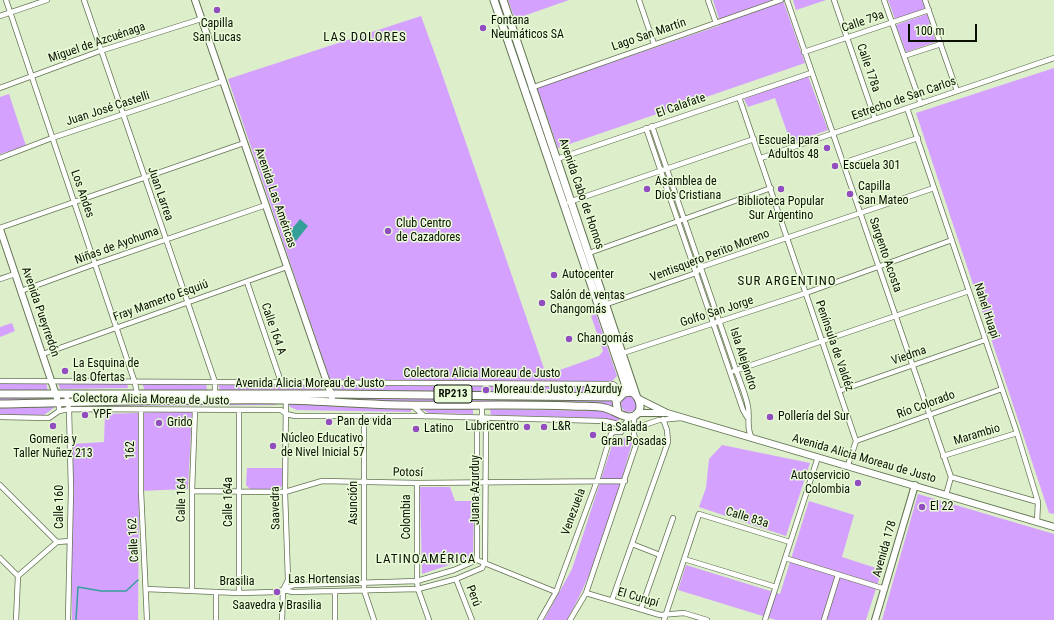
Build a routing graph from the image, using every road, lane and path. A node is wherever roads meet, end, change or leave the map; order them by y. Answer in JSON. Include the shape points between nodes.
{"nodes":[{"id":1,"x":6,"y":0,"type":"edge"},
{"id":2,"x":47,"y":0,"type":"edge"},
{"id":3,"x":84,"y":0,"type":"edge"},
{"id":4,"x":195,"y":0,"type":"edge"},
{"id":5,"x":494,"y":0,"type":"edge"},
{"id":6,"x":503,"y":0,"type":"edge"},
{"id":7,"x":639,"y":0,"type":"edge"},
{"id":8,"x":708,"y":0,"type":"edge"},
{"id":9,"x":781,"y":0,"type":"edge"},
{"id":10,"x":787,"y":0,"type":"edge"},
{"id":11,"x":834,"y":0,"type":"edge"},
{"id":12,"x":884,"y":0,"type":"edge"},
{"id":13,"x":926,"y":0,"type":"edge"},
{"id":14,"x":929,"y":10,"type":"junction"},
{"id":15,"x":10,"y":12,"type":"junction"},
{"id":16,"x":0,"y":16,"type":"edge"},
{"id":17,"x":201,"y":19,"type":"junction"},
{"id":18,"x":892,"y":22,"type":"junction"},
{"id":19,"x":716,"y":23,"type":"junction"},
{"id":20,"x":847,"y":38,"type":"junction"},
{"id":21,"x":654,"y":44,"type":"junction"},
{"id":22,"x":941,"y":44,"type":"junction"},
{"id":23,"x":100,"y":51,"type":"junction"},
{"id":24,"x":804,"y":52,"type":"junction"},
{"id":25,"x":904,"y":56,"type":"junction"},
{"id":26,"x":1054,"y":58,"type":"edge"},
{"id":27,"x":811,"y":74,"type":"junction"},
{"id":28,"x":31,"y":76,"type":"junction"},
{"id":29,"x":223,"y":81,"type":"junction"},
{"id":30,"x":533,"y":87,"type":"junction"},
{"id":31,"x":0,"y":88,"type":"edge"},
{"id":32,"x":525,"y":90,"type":"junction"},
{"id":33,"x":957,"y":91,"type":"junction"},
{"id":34,"x":739,"y":96,"type":"junction"},
{"id":35,"x":921,"y":104,"type":"junction"},
{"id":36,"x":907,"y":108,"type":"junction"},
{"id":37,"x":123,"y":114,"type":"junction"},
{"id":38,"x":875,"y":119,"type":"junction"},
{"id":39,"x":652,"y":126,"type":"junction"},
{"id":40,"x":646,"y":128,"type":"junction"},
{"id":41,"x":833,"y":134,"type":"junction"},
{"id":42,"x":52,"y":138,"type":"junction"},
{"id":43,"x":918,"y":138,"type":"junction"},
{"id":44,"x":754,"y":139,"type":"junction"},
{"id":45,"x":244,"y":143,"type":"junction"},
{"id":46,"x":0,"y":158,"type":"edge"},
{"id":47,"x":761,"y":158,"type":"junction"},
{"id":48,"x":557,"y":159,"type":"junction"},
{"id":49,"x":843,"y":163,"type":"junction"},
{"id":50,"x":667,"y":169,"type":"junction"},
{"id":51,"x":662,"y":171,"type":"junction"},
{"id":52,"x":143,"y":177,"type":"junction"},
{"id":53,"x":771,"y":188,"type":"junction"},
{"id":54,"x":934,"y":188,"type":"junction"},
{"id":55,"x":572,"y":201,"type":"junction"},
{"id":56,"x":74,"y":202,"type":"junction"},
{"id":57,"x":564,"y":204,"type":"junction"},
{"id":58,"x":266,"y":205,"type":"junction"},
{"id":59,"x":860,"y":213,"type":"junction"},
{"id":60,"x":684,"y":218,"type":"junction"},
{"id":61,"x":679,"y":222,"type":"junction"},
{"id":62,"x":0,"y":228,"type":"edge"},
{"id":63,"x":788,"y":238,"type":"junction"},
{"id":64,"x":165,"y":239,"type":"junction"},
{"id":65,"x":952,"y":240,"type":"junction"},
{"id":66,"x":589,"y":253,"type":"junction"},
{"id":67,"x":95,"y":264,"type":"junction"},
{"id":68,"x":287,"y":267,"type":"junction"},
{"id":69,"x":701,"y":267,"type":"junction"},
{"id":70,"x":878,"y":268,"type":"junction"},
{"id":71,"x":696,"y":273,"type":"junction"},
{"id":72,"x":15,"y":274,"type":"junction"},
{"id":73,"x":0,"y":279,"type":"edge"},
{"id":74,"x":247,"y":282,"type":"junction"},
{"id":75,"x":21,"y":291,"type":"junction"},
{"id":76,"x":969,"y":291,"type":"junction"},
{"id":77,"x":806,"y":293,"type":"junction"},
{"id":78,"x":187,"y":302,"type":"junction"},
{"id":79,"x":607,"y":304,"type":"junction"},
{"id":80,"x":895,"y":317,"type":"junction"},
{"id":81,"x":720,"y":322,"type":"junction"},
{"id":82,"x":714,"y":324,"type":"junction"},
{"id":83,"x":117,"y":328,"type":"junction"},
{"id":84,"x":985,"y":340,"type":"junction"},
{"id":85,"x":821,"y":341,"type":"junction"},
{"id":86,"x":623,"y":353,"type":"junction"},
{"id":87,"x":43,"y":354,"type":"junction"},
{"id":88,"x":912,"y":365,"type":"junction"},
{"id":89,"x":736,"y":370,"type":"junction"},
{"id":90,"x":730,"y":372,"type":"junction"},
{"id":91,"x":0,"y":381,"type":"edge"},
{"id":92,"x":52,"y":382,"type":"junction"},
{"id":93,"x":215,"y":382,"type":"junction"},
{"id":94,"x":281,"y":382,"type":"junction"},
{"id":95,"x":135,"y":383,"type":"junction"},
{"id":96,"x":327,"y":383,"type":"junction"},
{"id":97,"x":1002,"y":389,"type":"junction"},
{"id":98,"x":839,"y":391,"type":"junction"},
{"id":99,"x":0,"y":394,"type":"edge"},
{"id":100,"x":137,"y":394,"type":"junction"},
{"id":101,"x":331,"y":394,"type":"junction"},
{"id":102,"x":624,"y":394,"type":"junction"},
{"id":103,"x":56,"y":395,"type":"junction"},
{"id":104,"x":215,"y":395,"type":"junction"},
{"id":105,"x":286,"y":397,"type":"junction"},
{"id":106,"x":638,"y":397,"type":"junction"},
{"id":107,"x":65,"y":402,"type":"junction"},
{"id":108,"x":334,"y":403,"type":"junction"},
{"id":109,"x":0,"y":404,"type":"edge"},
{"id":110,"x":412,"y":405,"type":"junction"},
{"id":111,"x":482,"y":406,"type":"junction"},
{"id":112,"x":141,"y":409,"type":"junction"},
{"id":113,"x":195,"y":410,"type":"junction"},
{"id":114,"x":59,"y":411,"type":"junction"},
{"id":115,"x":239,"y":411,"type":"junction"},
{"id":116,"x":618,"y":413,"type":"junction"},
{"id":117,"x":667,"y":413,"type":"junction"},
{"id":118,"x":286,"y":414,"type":"junction"},
{"id":119,"x":928,"y":414,"type":"junction"},
{"id":120,"x":633,"y":415,"type":"junction"},
{"id":121,"x":364,"y":416,"type":"junction"},
{"id":122,"x":424,"y":416,"type":"junction"},
{"id":123,"x":0,"y":417,"type":"edge"},
{"id":124,"x":748,"y":417,"type":"junction"},
{"id":125,"x":482,"y":419,"type":"junction"},
{"id":126,"x":663,"y":419,"type":"junction"},
{"id":127,"x":686,"y":419,"type":"junction"},
{"id":128,"x":625,"y":426,"type":"junction"},
{"id":129,"x":635,"y":428,"type":"junction"},
{"id":130,"x":1017,"y":433,"type":"junction"},
{"id":131,"x":752,"y":438,"type":"junction"},
{"id":132,"x":856,"y":441,"type":"junction"},
{"id":133,"x":944,"y":456,"type":"junction"},
{"id":134,"x":818,"y":457,"type":"junction"},
{"id":135,"x":848,"y":465,"type":"junction"},
{"id":136,"x":951,"y":477,"type":"junction"},
{"id":137,"x":486,"y":481,"type":"junction"},
{"id":138,"x":597,"y":481,"type":"junction"},
{"id":139,"x":625,"y":481,"type":"junction"},
{"id":140,"x":364,"y":482,"type":"junction"},
{"id":141,"x":477,"y":482,"type":"junction"},
{"id":142,"x":417,"y":483,"type":"junction"},
{"id":143,"x":0,"y":484,"type":"edge"},
{"id":144,"x":915,"y":485,"type":"junction"},
{"id":145,"x":238,"y":490,"type":"junction"},
{"id":146,"x":141,"y":491,"type":"joint"},
{"id":147,"x":192,"y":491,"type":"junction"},
{"id":148,"x":285,"y":492,"type":"junction"},
{"id":149,"x":946,"y":494,"type":"junction"},
{"id":150,"x":1038,"y":502,"type":"junction"},
{"id":151,"x":673,"y":518,"type":"dead end"},
{"id":152,"x":1037,"y":522,"type":"junction"},
{"id":153,"x":1054,"y":527,"type":"edge"},
{"id":154,"x":57,"y":542,"type":"junction"},
{"id":155,"x":70,"y":542,"type":"junction"},
{"id":156,"x":790,"y":542,"type":"junction"},
{"id":157,"x":632,"y":544,"type":"junction"},
{"id":158,"x":660,"y":555,"type":"junction"},
{"id":159,"x":0,"y":558,"type":"edge"},
{"id":160,"x":784,"y":558,"type":"junction"},
{"id":161,"x":477,"y":560,"type":"junction"},
{"id":162,"x":684,"y":560,"type":"junction"},
{"id":163,"x":485,"y":562,"type":"junction"},
{"id":164,"x":838,"y":575,"type":"junction"},
{"id":165,"x":18,"y":576,"type":"junction"},
{"id":166,"x":456,"y":579,"type":"junction"},
{"id":167,"x":417,"y":581,"type":"junction"},
{"id":168,"x":364,"y":583,"type":"junction"},
{"id":169,"x":776,"y":587,"type":"junction"},
{"id":170,"x":146,"y":589,"type":"junction"},
{"id":171,"x":418,"y":589,"type":"junction"},
{"id":172,"x":885,"y":589,"type":"junction"},
{"id":173,"x":192,"y":590,"type":"junction"},
{"id":174,"x":282,"y":590,"type":"junction"},
{"id":175,"x":364,"y":590,"type":"junction"},
{"id":176,"x":335,"y":591,"type":"junction"},
{"id":177,"x":216,"y":592,"type":"junction"},
{"id":178,"x":556,"y":592,"type":"junction"},
{"id":179,"x":239,"y":593,"type":"junction"},
{"id":180,"x":586,"y":593,"type":"junction"},
{"id":181,"x":612,"y":600,"type":"junction"},
{"id":182,"x":641,"y":609,"type":"junction"},
{"id":183,"x":665,"y":618,"type":"edge"},
{"id":184,"x":16,"y":620,"type":"edge"},
{"id":185,"x":68,"y":620,"type":"edge"},
{"id":186,"x":146,"y":620,"type":"edge"},
{"id":187,"x":216,"y":620,"type":"edge"},
{"id":188,"x":282,"y":620,"type":"edge"},
{"id":189,"x":335,"y":620,"type":"edge"},
{"id":190,"x":374,"y":620,"type":"edge"},
{"id":191,"x":429,"y":620,"type":"edge"},
{"id":192,"x":472,"y":620,"type":"edge"},
{"id":193,"x":540,"y":620,"type":"edge"},
{"id":194,"x":570,"y":620,"type":"edge"},
{"id":195,"x":707,"y":620,"type":"edge"},
{"id":196,"x":765,"y":620,"type":"edge"},
{"id":197,"x":824,"y":620,"type":"edge"},
{"id":198,"x":875,"y":620,"type":"edge"}],
"edges":[{"from":1,"to":15,"type":"street","name":"Los Andes"},
{"from":2,"to":15,"type":"street"},
{"from":3,"to":23,"type":"street","name":"Juan Larrea"},
{"from":4,"to":17,"type":"main road","name":"Avenida Las Américas"},
{"from":5,"to":32,"type":"main road","name":"Avenida Cabo de Hornos"},
{"from":6,"to":30,"type":"main road","name":"Avenida Cabo de Hornos"},
{"from":7,"to":21,"type":"street"},
{"from":8,"to":19,"type":"street"},
{"from":9,"to":19,"type":"street","name":"Lago San Martín"},
{"from":10,"to":24,"type":"street","name":"Sargento Acosta"},
{"from":11,"to":20,"type":"street","name":"Calle 178a"},
{"from":12,"to":18,"type":"street"},
{"from":13,"to":14,"type":"street"},
{"from":14,"to":18,"type":"street","name":"Calle 79a"},
{"from":14,"to":22,"type":"street"},
{"from":15,"to":16,"type":"street"},
{"from":15,"to":28,"type":"street","name":"Los Andes"},
{"from":17,"to":23,"type":"street","name":"Miguel de Azcuénaga"},
{"from":17,"to":29,"type":"main road","name":"Avenida Las Américas"},
{"from":18,"to":20,"type":"street","name":"Calle 79a"},
{"from":18,"to":25,"type":"street"},
{"from":19,"to":21,"type":"street","name":"Lago San Martín"},
{"from":20,"to":24,"type":"street","name":"Calle 79a"},
{"from":20,"to":38,"type":"street","name":"Calle 178a"},
{"from":21,"to":30,"type":"street","name":"Lago San Martín"},
{"from":22,"to":25,"type":"street"},
{"from":22,"to":33,"type":"street"},
{"from":23,"to":28,"type":"street","name":"Miguel de Azcuénaga"},
{"from":23,"to":37,"type":"street","name":"Juan Larrea"},
{"from":24,"to":27,"type":"street","name":"Sargento Acosta"},
{"from":25,"to":35,"type":"street"},
{"from":26,"to":33,"type":"street","name":"Estrecho de San Carlos"},
{"from":27,"to":34,"type":"street","name":"El Calafate"},
{"from":27,"to":41,"type":"street","name":"Sargento Acosta"},
{"from":28,"to":31,"type":"street","name":"Miguel de Azcuénaga"},
{"from":28,"to":42,"type":"street","name":"Los Andes"},
{"from":29,"to":37,"type":"street","name":"Juan José Castelli"},
{"from":29,"to":45,"type":"main road","name":"Avenida Las Américas"},
{"from":30,"to":32,"type":"street","name":"Lago San Martín"},
{"from":30,"to":48,"type":"main road","name":"Avenida Cabo de Hornos"},
{"from":32,"to":57,"type":"main road","name":"Avenida Cabo de Hornos"},
{"from":33,"to":35,"type":"street","name":"Estrecho de San Carlos"},
{"from":34,"to":39,"type":"street","name":"El Calafate"},
{"from":34,"to":44,"type":"street","name":"Península de Valdéz"},
{"from":35,"to":36,"type":"street","name":"Estrecho de San Carlos"},
{"from":36,"to":38,"type":"street","name":"Estrecho de San Carlos"},
{"from":36,"to":43,"type":"street","name":"Nahel Huapi"},
{"from":37,"to":42,"type":"street","name":"Juan José Castelli"},
{"from":37,"to":52,"type":"street","name":"Juan Larrea"},
{"from":38,"to":41,"type":"street","name":"Estrecho de San Carlos"},
{"from":39,"to":40,"type":"street","name":"El Calafate"},
{"from":39,"to":50,"type":"street","name":"Isla Alejandro"},
{"from":40,"to":48,"type":"street","name":"El Calafate"},
{"from":40,"to":51,"type":"street","name":"Isla Alejandro"},
{"from":41,"to":47,"type":"street","name":"Estrecho de San Carlos"},
{"from":41,"to":49,"type":"street","name":"Sargento Acosta"},
{"from":42,"to":46,"type":"street","name":"Juan José Castelli"},
{"from":42,"to":56,"type":"street","name":"Los Andes"},
{"from":43,"to":49,"type":"street"},
{"from":43,"to":54,"type":"street","name":"Nahel Huapi"},
{"from":44,"to":47,"type":"street","name":"Península de Valdéz"},
{"from":44,"to":50,"type":"street"},
{"from":45,"to":52,"type":"street"},
{"from":45,"to":58,"type":"main road","name":"Avenida Las Américas"},
{"from":47,"to":53,"type":"street","name":"Península de Valdéz"},
{"from":48,"to":55,"type":"main road","name":"Avenida Cabo de Hornos"},
{"from":49,"to":59,"type":"street","name":"Sargento Acosta"},
{"from":50,"to":51,"type":"street"},
{"from":50,"to":60,"type":"street","name":"Isla Alejandro"},
{"from":51,"to":55,"type":"street"},
{"from":51,"to":61,"type":"street","name":"Isla Alejandro"},
{"from":52,"to":56,"type":"street"},
{"from":52,"to":64,"type":"street","name":"Juan Larrea"},
{"from":53,"to":60,"type":"street"},
{"from":53,"to":63,"type":"street","name":"Península de Valdéz"},
{"from":54,"to":59,"type":"street","name":"Ventisquero Perito Moreno"},
{"from":54,"to":65,"type":"street","name":"Nahel Huapi"},
{"from":55,"to":57,"type":"street"},
{"from":55,"to":66,"type":"main road","name":"Avenida Cabo de Hornos"},
{"from":56,"to":62,"type":"street"},
{"from":56,"to":67,"type":"street","name":"Los Andes"},
{"from":57,"to":102,"type":"main road","name":"Avenida Cabo de Hornos"},
{"from":58,"to":64,"type":"street","name":"Niñas de Ayohuma"},
{"from":58,"to":68,"type":"main road","name":"Avenida Las Américas"},
{"from":59,"to":63,"type":"street","name":"Ventisquero Perito Moreno"},
{"from":59,"to":70,"type":"street","name":"Sargento Acosta"},
{"from":60,"to":61,"type":"street"},
{"from":60,"to":69,"type":"street","name":"Isla Alejandro"},
{"from":61,"to":66,"type":"street"},
{"from":61,"to":71,"type":"street","name":"Isla Alejandro"},
{"from":62,"to":72,"type":"main road","name":"Avenida Pueyrredón"},
{"from":63,"to":69,"type":"street","name":"Ventisquero Perito Moreno"},
{"from":63,"to":77,"type":"street","name":"Península de Valdéz"},
{"from":64,"to":67,"type":"street","name":"Niñas de Ayohuma"},
{"from":64,"to":78,"type":"street","name":"Juan Larrea"},
{"from":65,"to":70,"type":"street","name":"Golfo San Jorge"},
{"from":65,"to":76,"type":"street","name":"Nahel Huapi"},
{"from":66,"to":79,"type":"main road","name":"Avenida Cabo de Hornos"},
{"from":67,"to":75,"type":"street","name":"Niñas de Ayohuma"},
{"from":67,"to":83,"type":"street","name":"Los Andes"},
{"from":68,"to":74,"type":"street","name":"Fray Mamerto Esquiú"},
{"from":68,"to":96,"type":"main road","name":"Avenida Las Américas"},
{"from":69,"to":71,"type":"street","name":"Ventisquero Perito Moreno"},
{"from":69,"to":81,"type":"street","name":"Isla Alejandro"},
{"from":70,"to":77,"type":"street","name":"Golfo San Jorge"},
{"from":70,"to":80,"type":"street","name":"Sargento Acosta"},
{"from":71,"to":79,"type":"street","name":"Ventisquero Perito Moreno"},
{"from":71,"to":82,"type":"street","name":"Isla Alejandro"},
{"from":72,"to":73,"type":"street"},
{"from":72,"to":75,"type":"main road","name":"Avenida Pueyrredón"},
{"from":74,"to":78,"type":"street","name":"Fray Mamerto Esquiú"},
{"from":74,"to":94,"type":"street","name":"Calle 164 A"},
{"from":75,"to":87,"type":"main road","name":"Avenida Pueyrredón"},
{"from":76,"to":80,"type":"street"},
{"from":76,"to":84,"type":"street","name":"Nahel Huapi"},
{"from":77,"to":81,"type":"street","name":"Golfo San Jorge"},
{"from":77,"to":85,"type":"street","name":"Península de Valdéz"},
{"from":78,"to":83,"type":"street","name":"Fray Mamerto Esquiú"},
{"from":78,"to":93,"type":"street","name":"Juan Larrea"},
{"from":79,"to":86,"type":"main road","name":"Avenida Cabo de Hornos"},
{"from":80,"to":85,"type":"street"},
{"from":80,"to":88,"type":"street","name":"Sargento Acosta"},
{"from":81,"to":82,"type":"street","name":"Golfo San Jorge"},
{"from":81,"to":89,"type":"street","name":"Isla Alejandro"},
{"from":82,"to":86,"type":"street","name":"Golfo San Jorge"},
{"from":82,"to":90,"type":"street","name":"Isla Alejandro"},
{"from":83,"to":87,"type":"street","name":"Fray Mamerto Esquiú"},
{"from":83,"to":95,"type":"street","name":"Los Andes"},
{"from":84,"to":88,"type":"street","name":"Viedma"},
{"from":84,"to":97,"type":"street","name":"Nahel Huapi"},
{"from":85,"to":89,"type":"street"},
{"from":85,"to":98,"type":"street","name":"Península de Valdéz"},
{"from":86,"to":106,"type":"main road","name":"Avenida Cabo de Hornos"},
{"from":87,"to":92,"type":"main road","name":"Avenida Pueyrredón"},
{"from":88,"to":98,"type":"street","name":"Viedma"},
{"from":88,"to":119,"type":"street","name":"Sargento Acosta"},
{"from":89,"to":90,"type":"street"},
{"from":89,"to":124,"type":"street","name":"Isla Alejandro","via":[[748,407]]},
{"from":90,"to":124,"type":"street","name":"Isla Alejandro","via":[[743,410]]},
{"from":91,"to":92,"type":"street","name":"Colectora Alicia Moreau de Justo"},
{"from":92,"to":95,"type":"street","name":"Colectora Alicia Moreau de Justo"},
{"from":92,"to":103,"type":"main road","name":"Avenida Pueyrredón"},
{"from":93,"to":94,"type":"street","name":"Colectora Alicia Moreau de Justo"},
{"from":93,"to":95,"type":"street","name":"Colectora Alicia Moreau de Justo"},
{"from":93,"to":104,"type":"street","name":"Juan Larrea"},
{"from":94,"to":96,"type":"street","name":"Colectora Alicia Moreau de Justo"},
{"from":95,"to":100,"type":"street","name":"Los Andes"},
{"from":96,"to":101,"type":"main road","name":"Avenida Las Américas"},
{"from":96,"to":102,"type":"street","name":"Colectora Alicia Moreau de Justo","via":[[613,384]]},
{"from":97,"to":119,"type":"street","name":"Río Colorado"},
{"from":97,"to":130,"type":"street","name":"Nahel Huapi"},
{"from":98,"to":132,"type":"street","name":"Península de Valdéz"},
{"from":99,"to":103,"type":"main road","name":"Avenida Alicia Moreau de Justo","number":"RP213"},
{"from":100,"to":104,"type":"main road","name":"Avenida Alicia Moreau de Justo","number":"RP213"},
{"from":100,"to":107,"type":"main road","name":"Avenida Alicia Moreau de Justo","number":"RP213"},
{"from":101,"to":102,"type":"main road","name":"Avenida Alicia Moreau de Justo","number":"RP213"},
{"from":101,"to":105,"type":"main road","name":"Avenida Alicia Moreau de Justo","number":"RP213"},
{"from":101,"to":108,"type":"main road","name":"Avenida Las Américas"},
{"from":102,"to":106,"type":"main road","name":"Avenida Alicia Moreau de Justo","number":"RP213"},
{"from":102,"to":116,"type":"main road","via":[[616,401]]},
{"from":103,"to":107,"type":"main road","name":"Avenida Alicia Moreau de Justo","number":"RP213"},
{"from":104,"to":105,"type":"main road","name":"Avenida Alicia Moreau de Justo","number":"RP213"},
{"from":105,"to":107,"type":"main road","name":"Avenida Alicia Moreau de Justo","number":"RP213"},
{"from":105,"to":108,"type":"main road","name":"Avenida Alicia Moreau de Justo","number":"RP213"},
{"from":105,"to":118,"type":"street","name":"Saavedra"},
{"from":106,"to":117,"type":"main road","name":"Avenida Alicia Moreau de Justo","number":"RP213"},
{"from":106,"to":120,"type":"main road","via":[[640,406]]},
{"from":107,"to":109,"type":"main road","name":"Avenida Alicia Moreau de Justo","number":"RP213"},
{"from":107,"to":112,"type":"street","name":"Colectora Alicia Moreau de Justo"},
{"from":107,"to":114,"type":"street","name":"Colectora Alicia Moreau de Justo"},
{"from":107,"to":114,"type":"street","name":"Colectora Alicia Moreau de Justo"},
{"from":107,"to":155,"type":"street","name":"Calle 160"},
{"from":108,"to":110,"type":"main road","name":"Avenida Alicia Moreau de Justo","number":"RP213"},
{"from":110,"to":111,"type":"main road","name":"Avenida Alicia Moreau de Justo","number":"RP213"},
{"from":110,"to":122,"type":"street"},
{"from":111,"to":116,"type":"main road","name":"Avenida Alicia Moreau de Justo","number":"RP213","via":[[604,408]]},
{"from":111,"to":125,"type":"street","name":"Juana Azurduy"},
{"from":112,"to":113,"type":"street","name":"Colectora Alicia Moreau de Justo"},
{"from":112,"to":146,"type":"street","name":"162"},
{"from":113,"to":115,"type":"street","name":"Colectora Alicia Moreau de Justo"},
{"from":113,"to":147,"type":"street","name":"Calle 164"},
{"from":114,"to":123,"type":"street","name":"Colectora Alicia Moreau de Justo","via":[[49,418]]},
{"from":115,"to":118,"type":"street","name":"Colectora Alicia Moreau de Justo","via":[[281,410]]},
{"from":115,"to":145,"type":"street","name":"Calle 164a"},
{"from":116,"to":120,"type":"main road","name":"Avenida Alicia Moreau de Justo","number":"RP213"},
{"from":117,"to":120,"type":"main road","name":"Avenida Alicia Moreau de Justo","number":"RP213"},
{"from":117,"to":127,"type":"main road","name":"Avenida Alicia Moreau de Justo","number":"RP213"},
{"from":118,"to":121,"type":"street","name":"Colectora Alicia Moreau de Justo"},
{"from":118,"to":148,"type":"street","name":"Saavedra"},
{"from":119,"to":132,"type":"street","name":"Río Colorado"},
{"from":119,"to":133,"type":"street","name":"Sargento Acosta"},
{"from":120,"to":128,"type":"street"},
{"from":120,"to":129,"type":"street"},
{"from":121,"to":122,"type":"street","name":"Colectora Alicia Moreau de Justo"},
{"from":121,"to":140,"type":"street","name":"Asunción"},
{"from":122,"to":125,"type":"street","name":"Colectora Alicia Moreau de Justo"},
{"from":124,"to":131,"type":"street","name":"Isla Alejandro"},
{"from":125,"to":128,"type":"street","name":"Colectora Alicia Moreau de Justo","via":[[605,421]]},
{"from":125,"to":137,"type":"street","name":"Juana Azurduy","via":[[486,422]]},
{"from":125,"to":141,"type":"street","name":"Juana Azurduy","via":[[477,422]]},
{"from":126,"to":127,"type":"street"},
{"from":126,"to":129,"type":"street"},
{"from":126,"to":157,"type":"street","via":[[668,442]]},
{"from":127,"to":131,"type":"main road","name":"Avenida Alicia Moreau de Justo","number":"RP213"},
{"from":128,"to":129,"type":"street","name":"Colectora Alicia Moreau de Justo"},
{"from":128,"to":138,"type":"street","name":"Venezuela","via":[[622,432],[612,434]]},
{"from":129,"to":139,"type":"street","via":[[637,442]]},
{"from":130,"to":133,"type":"street","name":"Marambio"},
{"from":130,"to":150,"type":"street","name":"Nahel Huapi"},
{"from":131,"to":134,"type":"main road","name":"Avenida Alicia Moreau de Justo","number":"RP213"},
{"from":132,"to":135,"type":"street"},
{"from":133,"to":136,"type":"street","name":"Sargento Acosta"},
{"from":134,"to":135,"type":"main road","name":"Avenida Alicia Moreau de Justo","number":"RP213"},
{"from":134,"to":156,"type":"street"},
{"from":135,"to":144,"type":"main road","name":"Avenida Alicia Moreau de Justo","number":"RP213"},
{"from":136,"to":149,"type":"street"},
{"from":136,"to":150,"type":"street"},
{"from":137,"to":138,"type":"street","name":"Potosí"},
{"from":137,"to":141,"type":"street","name":"Potosí"},
{"from":137,"to":163,"type":"street","name":"Juana Azurduy"},
{"from":138,"to":139,"type":"street","name":"Potosí"},
{"from":138,"to":178,"type":"street","name":"Venezuela"},
{"from":139,"to":180,"type":"street"},
{"from":140,"to":142,"type":"street","name":"Potosí"},
{"from":140,"to":148,"type":"street","name":"Potosí","via":[[322,481]]},
{"from":140,"to":168,"type":"street","name":"Asunción"},
{"from":141,"to":142,"type":"street","name":"Potosí"},
{"from":141,"to":161,"type":"street","name":"Juana Azurduy"},
{"from":142,"to":167,"type":"street","name":"Colombia"},
{"from":143,"to":154,"type":"street"},
{"from":144,"to":149,"type":"main road","name":"Avenida Alicia Moreau de Justo","number":"RP213"},
{"from":144,"to":172,"type":"main road","name":"Avenida 178"},
{"from":145,"to":147,"type":"street","name":"Potosí"},
{"from":145,"to":148,"type":"street","name":"Potosí"},
{"from":145,"to":179,"type":"street","name":"Calle 164a"},
{"from":146,"to":170,"type":"street","name":"Calle 162"},
{"from":147,"to":173,"type":"street","name":"Calle 164"},
{"from":148,"to":174,"type":"street","name":"Saavedra","via":[[288,580]]},
{"from":149,"to":152,"type":"main road","name":"Avenida Alicia Moreau de Justo","number":"RP213"},
{"from":150,"to":152,"type":"street","name":"Nahel Huapi"},
{"from":151,"to":158,"type":"street"},
{"from":152,"to":153,"type":"main road","name":"Avenida Alicia Moreau de Justo","number":"RP213"},
{"from":154,"to":155,"type":"street"},
{"from":154,"to":165,"type":"street"},
{"from":155,"to":185,"type":"street","name":"Calle 160"},
{"from":156,"to":160,"type":"street"},
{"from":156,"to":162,"type":"street","name":"Calle 83a","via":[[699,514]]},
{"from":157,"to":158,"type":"street"},
{"from":157,"to":181,"type":"street"},
{"from":158,"to":182,"type":"street"},
{"from":159,"to":165,"type":"street"},
{"from":160,"to":164,"type":"street"},
{"from":160,"to":169,"type":"street"},
{"from":161,"to":163,"type":"street"},
{"from":161,"to":167,"type":"street","name":"Las Hortensias"},
{"from":162,"to":169,"type":"street"},
{"from":162,"to":183,"type":"street"},
{"from":163,"to":166,"type":"street","via":[[482,568]]},
{"from":163,"to":178,"type":"street"},
{"from":164,"to":172,"type":"street"},
{"from":164,"to":197,"type":"street"},
{"from":165,"to":184,"type":"street"},
{"from":166,"to":171,"type":"street","name":"Las Hortensias"},
{"from":166,"to":192,"type":"street","name":"Perú"},
{"from":167,"to":168,"type":"street","name":"Las Hortensias"},
{"from":167,"to":171,"type":"street","name":"Colombia"},
{"from":168,"to":174,"type":"street","name":"Las Hortensias","via":[[294,585]]},
{"from":168,"to":175,"type":"street","name":"Asunción"},
{"from":169,"to":196,"type":"street"},
{"from":170,"to":173,"type":"street","name":"Brasilia"},
{"from":170,"to":186,"type":"street","name":"Calle 162"},
{"from":171,"to":175,"type":"street","name":"Las Hortensias"},
{"from":171,"to":191,"type":"street","name":"Colombia"},
{"from":172,"to":198,"type":"main road","name":"Avenida 178"},
{"from":173,"to":177,"type":"street","name":"Brasilia"},
{"from":174,"to":176,"type":"street","name":"Las Hortensias"},
{"from":174,"to":179,"type":"street","name":"Brasilia"},
{"from":174,"to":188,"type":"street","name":"Saavedra"},
{"from":175,"to":176,"type":"street","name":"Las Hortensias"},
{"from":175,"to":190,"type":"street","name":"Asunción"},
{"from":176,"to":189,"type":"street"},
{"from":177,"to":179,"type":"street","name":"Brasilia"},
{"from":177,"to":187,"type":"street"},
{"from":178,"to":193,"type":"street","name":"Venezuela"},
{"from":180,"to":181,"type":"street","name":"El Curupí"},
{"from":180,"to":194,"type":"street"},
{"from":181,"to":182,"type":"street","name":"El Curupí"},
{"from":182,"to":183,"type":"street","name":"El Curupí"},
{"from":183,"to":195,"type":"street","name":"El Curupí","via":[[684,613]]}]}
